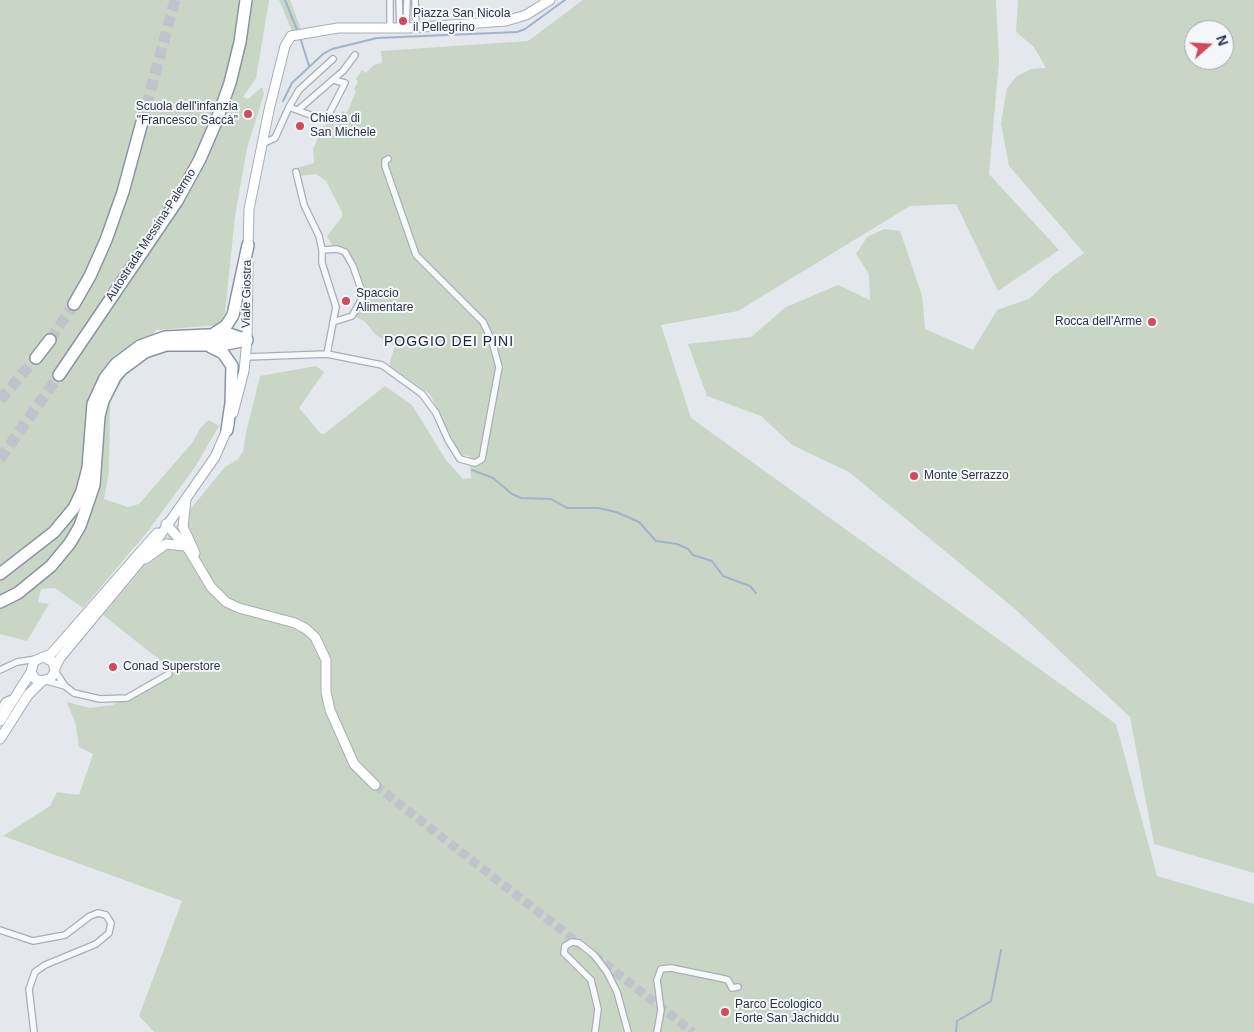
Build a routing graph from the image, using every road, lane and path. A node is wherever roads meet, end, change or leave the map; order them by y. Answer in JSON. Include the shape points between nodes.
{"nodes":[{"id":1,"x":246,"y":0,"type":"edge"},
{"id":2,"x":390,"y":0,"type":"edge"},
{"id":3,"x":399,"y":0,"type":"edge"},
{"id":4,"x":407,"y":0,"type":"edge"},
{"id":5,"x":415,"y":0,"type":"edge"},
{"id":6,"x":550,"y":0,"type":"edge"},
{"id":7,"x":390,"y":28,"type":"junction"},
{"id":8,"x":407,"y":28,"type":"junction"},
{"id":9,"x":354,"y":55,"type":"dead end"},
{"id":10,"x":333,"y":59,"type":"dead end"},
{"id":11,"x":332,"y":80,"type":"junction"},
{"id":12,"x":289,"y":107,"type":"junction"},
{"id":13,"x":298,"y":110,"type":"junction"},
{"id":14,"x":330,"y":112,"type":"dead end"},
{"id":15,"x":321,"y":119,"type":"dead end"},
{"id":16,"x":142,"y":122,"type":"tunnel mouth"},
{"id":17,"x":262,"y":144,"type":"junction"},
{"id":18,"x":388,"y":159,"type":"dead end"},
{"id":19,"x":296,"y":172,"type":"dead end"},
{"id":20,"x":248,"y":245,"type":"junction"},
{"id":21,"x":322,"y":250,"type":"junction"},
{"id":22,"x":74,"y":304,"type":"tunnel mouth"},
{"id":23,"x":333,"y":322,"type":"junction"},
{"id":24,"x":50,"y":340,"type":"tunnel mouth"},
{"id":25,"x":247,"y":340,"type":"junction"},
{"id":26,"x":206,"y":341,"type":"junction"},
{"id":27,"x":327,"y":354,"type":"junction"},
{"id":28,"x":246,"y":357,"type":"junction"},
{"id":29,"x":36,"y":358,"type":"tunnel mouth"},
{"id":30,"x":59,"y":374,"type":"tunnel mouth"},
{"id":31,"x":227,"y":430,"type":"junction"},
{"id":32,"x":93,"y":441,"type":"junction"},
{"id":33,"x":186,"y":497,"type":"junction"},
{"id":34,"x":166,"y":524,"type":"junction"},
{"id":35,"x":186,"y":536,"type":"junction"},
{"id":36,"x":184,"y":546,"type":"junction"},
{"id":37,"x":200,"y":567,"type":"junction"},
{"id":38,"x":130,"y":573,"type":"junction"},
{"id":39,"x":0,"y":574,"type":"edge"},
{"id":40,"x":0,"y":602,"type":"edge"},
{"id":41,"x":40,"y":658,"type":"junction"},
{"id":42,"x":17,"y":662,"type":"junction"},
{"id":43,"x":0,"y":670,"type":"edge"},
{"id":44,"x":55,"y":670,"type":"junction"},
{"id":45,"x":31,"y":671,"type":"junction"},
{"id":46,"x":169,"y":674,"type":"dead end"},
{"id":47,"x":45,"y":681,"type":"junction"},
{"id":48,"x":65,"y":686,"type":"junction"},
{"id":49,"x":17,"y":696,"type":"junction"},
{"id":50,"x":0,"y":710,"type":"edge"},
{"id":51,"x":0,"y":721,"type":"edge"},
{"id":52,"x":0,"y":739,"type":"edge"},
{"id":53,"x":375,"y":785,"type":"tunnel mouth"},
{"id":54,"x":0,"y":930,"type":"edge"},
{"id":55,"x":738,"y":987,"type":"dead end"},
{"id":56,"x":34,"y":1032,"type":"edge"},
{"id":57,"x":595,"y":1032,"type":"edge"},
{"id":58,"x":628,"y":1032,"type":"edge"},
{"id":59,"x":657,"y":1032,"type":"edge"}],
"edges":[{"from":1,"to":30,"type":"highway","name":"Autostrada Messina-Palermo","via":[[235,63],[209,140],[161,225]]},
{"from":2,"to":7,"type":"street"},
{"from":3,"to":8,"type":"street","via":[[400,14]]},
{"from":4,"to":8,"type":"street"},
{"from":5,"to":8,"type":"street"},
{"from":6,"to":8,"type":"main road","via":[[532,12],[506,21]]},
{"from":7,"to":8,"type":"main road"},
{"from":7,"to":17,"type":"main road","name":"Viale Giostra","via":[[338,28],[299,33],[289,38]]},
{"from":9,"to":11,"type":"street"},
{"from":10,"to":12,"type":"street","via":[[299,90]]},
{"from":11,"to":13,"type":"street"},
{"from":11,"to":14,"type":"street","via":[[345,83]]},
{"from":12,"to":13,"type":"street"},
{"from":12,"to":17,"type":"street","via":[[275,138]]},
{"from":13,"to":15,"type":"street"},
{"from":16,"to":22,"type":"highway","via":[[106,240]]},
{"from":17,"to":20,"type":"main road","name":"Viale Giostra","via":[[249,209]]},
{"from":18,"to":27,"type":"street","via":[[384,161],[385,166],[416,255],[483,322],[492,341],[499,367],[482,459],[475,463],[460,459],[422,394],[382,365]]},
{"from":19,"to":21,"type":"street","via":[[304,205],[316,228]]},
{"from":20,"to":25,"type":"main road","name":"Viale Giostra"},
{"from":20,"to":26,"type":"highway","via":[[234,315],[222,330]]},
{"from":21,"to":23,"type":"street","via":[[322,264],[336,307]]},
{"from":21,"to":23,"type":"street","via":[[344,252],[362,292],[352,316]]},
{"from":23,"to":27,"type":"street"},
{"from":24,"to":29,"type":"highway"},
{"from":25,"to":26,"type":"highway","via":[[221,345]]},
{"from":25,"to":28,"type":"main road","name":"Viale Giostra"},
{"from":26,"to":31,"type":"highway","via":[[223,353],[232,366]]},
{"from":26,"to":32,"type":"highway","via":[[158,339],[126,355],[111,370],[96,397],[91,417]]},
{"from":27,"to":28,"type":"street"},
{"from":28,"to":31,"type":"main road","name":"Viale Giostra","via":[[239,394]]},
{"from":31,"to":33,"type":"main road","name":"Viale Giostra","via":[[215,456]]},
{"from":32,"to":39,"type":"highway","via":[[87,476],[74,508],[54,532]]},
{"from":32,"to":40,"type":"highway","via":[[96,477],[93,494],[74,536],[51,566],[18,593]]},
{"from":33,"to":34,"type":"main road","name":"Viale Giostra"},
{"from":33,"to":35,"type":"main road","via":[[182,521]]},
{"from":34,"to":35,"type":"main road"},
{"from":34,"to":36,"type":"main road"},
{"from":34,"to":38,"type":"main road","name":"Viale Giostra"},
{"from":34,"to":41,"type":"main road","name":"Viale Giostra","via":[[56,648]]},
{"from":35,"to":37,"type":"main road"},
{"from":36,"to":37,"type":"main road"},
{"from":36,"to":38,"type":"main road","via":[[166,544]]},
{"from":37,"to":53,"type":"main road","via":[[211,587],[226,602],[295,623],[315,637],[326,660],[326,692],[330,710],[354,764]]},
{"from":38,"to":44,"type":"main road","name":"Viale Giostra","via":[[60,658]]},
{"from":41,"to":42,"type":"street"},
{"from":41,"to":44,"type":"main road","via":[[53,662]]},
{"from":41,"to":45,"type":"main road"},
{"from":42,"to":43,"type":"street"},
{"from":42,"to":45,"type":"street","via":[[25,664]]},
{"from":44,"to":47,"type":"main road"},
{"from":44,"to":48,"type":"street"},
{"from":45,"to":47,"type":"main road","via":[[35,679]]},
{"from":45,"to":49,"type":"main road"},
{"from":46,"to":48,"type":"street","via":[[118,700],[84,697]]},
{"from":47,"to":48,"type":"street"},
{"from":47,"to":52,"type":"main road","via":[[28,695]]},
{"from":49,"to":50,"type":"street","via":[[5,701]]},
{"from":49,"to":51,"type":"main road"},
{"from":54,"to":56,"type":"street","via":[[37,941],[65,935],[98,913],[106,915],[111,923],[109,933],[96,944],[35,972],[29,989]]},
{"from":55,"to":59,"type":"street","via":[[732,988],[728,980],[720,978],[661,969],[656,980],[661,1010]]},
{"from":57,"to":58,"type":"street","via":[[598,1009],[591,980],[564,953],[565,946],[572,942],[579,943],[594,955],[607,972],[617,992]]}]}
